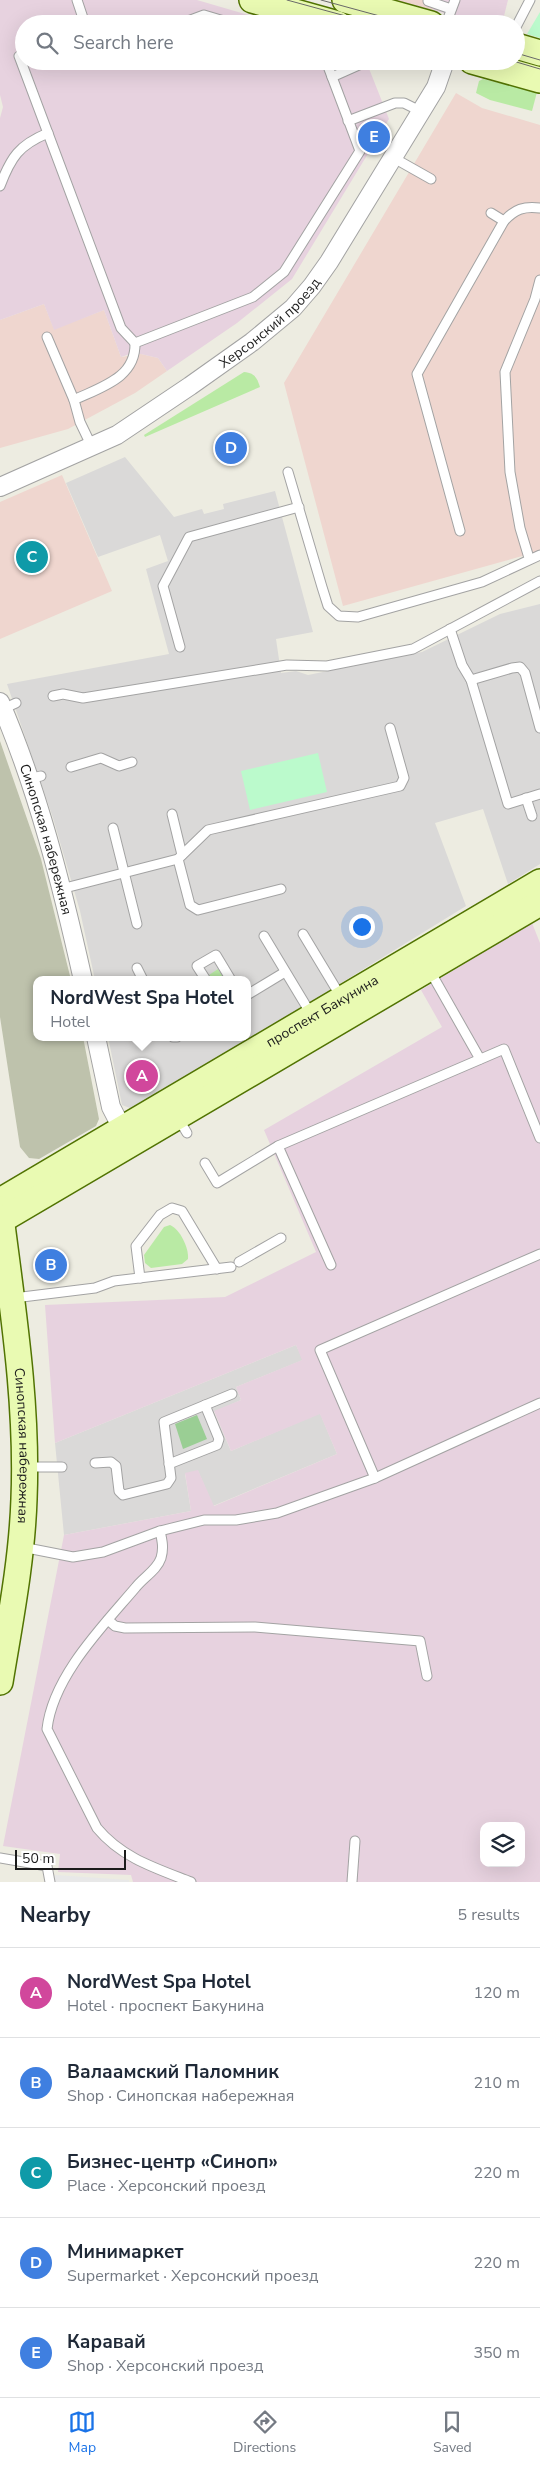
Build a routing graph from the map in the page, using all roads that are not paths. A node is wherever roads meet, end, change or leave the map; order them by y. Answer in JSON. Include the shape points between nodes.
{"nodes":[{"id":1,"x":77,"y":0,"type":"edge"},
{"id":2,"x":252,"y":0,"type":"edge"},
{"id":3,"x":345,"y":0,"type":"edge"},
{"id":4,"x":455,"y":0,"type":"edge"},
{"id":5,"x":530,"y":0,"type":"edge"},
{"id":6,"x":428,"y":1,"type":"edge"},
{"id":7,"x":451,"y":9,"type":"junction"},
{"id":8,"x":82,"y":15,"type":"edge"},
{"id":9,"x":317,"y":15,"type":"edge"},
{"id":10,"x":382,"y":15,"type":"edge"},
{"id":11,"x":449,"y":15,"type":"edge"},
{"id":12,"x":522,"y":15,"type":"edge"},
{"id":13,"x":525,"y":49,"type":"edge"},
{"id":14,"x":540,"y":53,"type":"edge"},
{"id":15,"x":24,"y":70,"type":"edge"},
{"id":16,"x":329,"y":70,"type":"edge"},
{"id":17,"x":348,"y":70,"type":"edge"},
{"id":18,"x":442,"y":70,"type":"edge"},
{"id":19,"x":504,"y":70,"type":"edge"},
{"id":20,"x":332,"y":77,"type":"junction"},
{"id":21,"x":540,"y":80,"type":"edge"},
{"id":22,"x":420,"y":111,"type":"junction"},
{"id":23,"x":348,"y":121,"type":"junction"},
{"id":24,"x":48,"y":133,"type":"junction"},
{"id":25,"x":392,"y":157,"type":"junction"},
{"id":26,"x":431,"y":179,"type":"dead end"},
{"id":27,"x":0,"y":186,"type":"edge"},
{"id":28,"x":540,"y":208,"type":"edge"},
{"id":29,"x":491,"y":213,"type":"dead end"},
{"id":30,"x":504,"y":221,"type":"junction"},
{"id":31,"x":540,"y":280,"type":"edge"},
{"id":32,"x":47,"y":337,"type":"dead end"},
{"id":33,"x":135,"y":343,"type":"junction"},
{"id":34,"x":74,"y":400,"type":"junction"},
{"id":35,"x":92,"y":447,"type":"junction"},
{"id":36,"x":288,"y":472,"type":"dead end"},
{"id":37,"x":0,"y":487,"type":"edge"},
{"id":38,"x":299,"y":507,"type":"junction"},
{"id":39,"x":460,"y":531,"type":"dead end"},
{"id":40,"x":540,"y":555,"type":"edge"},
{"id":41,"x":529,"y":558,"type":"junction"},
{"id":42,"x":540,"y":581,"type":"edge"},
{"id":43,"x":450,"y":629,"type":"junction"},
{"id":44,"x":180,"y":647,"type":"dead end"},
{"id":45,"x":470,"y":680,"type":"junction"},
{"id":46,"x":53,"y":696,"type":"dead end"},
{"id":47,"x":6,"y":705,"type":"edge"},
{"id":48,"x":390,"y":728,"type":"dead end"},
{"id":49,"x":540,"y":728,"type":"edge"},
{"id":50,"x":132,"y":762,"type":"dead end"},
{"id":51,"x":71,"y":767,"type":"dead end"},
{"id":52,"x":540,"y":794,"type":"edge"},
{"id":53,"x":526,"y":798,"type":"junction"},
{"id":54,"x":172,"y":814,"type":"dead end"},
{"id":55,"x":532,"y":816,"type":"dead end"},
{"id":56,"x":113,"y":828,"type":"dead end"},
{"id":57,"x":180,"y":857,"type":"junction"},
{"id":58,"x":125,"y":872,"type":"junction"},
{"id":59,"x":61,"y":889,"type":"junction"},
{"id":60,"x":281,"y":889,"type":"dead end"},
{"id":61,"x":534,"y":900,"type":"edge"},
{"id":62,"x":137,"y":924,"type":"dead end"},
{"id":63,"x":303,"y":934,"type":"dead end"},
{"id":64,"x":264,"y":936,"type":"dead end"},
{"id":65,"x":425,"y":961,"type":"junction"},
{"id":66,"x":137,"y":968,"type":"dead end"},
{"id":67,"x":285,"y":972,"type":"junction"},
{"id":68,"x":82,"y":976,"type":"edge"},
{"id":69,"x":141,"y":976,"type":"edge"},
{"id":70,"x":203,"y":976,"type":"edge"},
{"id":71,"x":229,"y":976,"type":"edge"},
{"id":72,"x":251,"y":993,"type":"edge"},
{"id":73,"x":342,"y":999,"type":"junction"},
{"id":74,"x":312,"y":1017,"type":"junction"},
{"id":75,"x":97,"y":1041,"type":"edge"},
{"id":76,"x":480,"y":1059,"type":"junction"},
{"id":77,"x":126,"y":1137,"type":"junction"},
{"id":78,"x":540,"y":1138,"type":"edge"},
{"id":79,"x":278,"y":1146,"type":"junction"},
{"id":80,"x":205,"y":1163,"type":"dead end"},
{"id":81,"x":0,"y":1213,"type":"edge"},
{"id":82,"x":281,"y":1238,"type":"dead end"},
{"id":83,"x":540,"y":1254,"type":"edge"},
{"id":84,"x":331,"y":1265,"type":"dead end"},
{"id":85,"x":217,"y":1269,"type":"junction"},
{"id":86,"x":140,"y":1278,"type":"junction"},
{"id":87,"x":11,"y":1298,"type":"junction"},
{"id":88,"x":232,"y":1394,"type":"dead end"},
{"id":89,"x":540,"y":1403,"type":"edge"},
{"id":90,"x":205,"y":1405,"type":"junction"},
{"id":91,"x":95,"y":1463,"type":"dead end"},
{"id":92,"x":169,"y":1464,"type":"junction"},
{"id":93,"x":24,"y":1467,"type":"junction"},
{"id":94,"x":62,"y":1467,"type":"dead end"},
{"id":95,"x":375,"y":1478,"type":"junction"},
{"id":96,"x":160,"y":1531,"type":"junction"},
{"id":97,"x":22,"y":1547,"type":"junction"},
{"id":98,"x":108,"y":1620,"type":"junction"},
{"id":99,"x":427,"y":1676,"type":"dead end"},
{"id":100,"x":0,"y":1682,"type":"edge"},
{"id":101,"x":355,"y":1841,"type":"dead end"},
{"id":102,"x":0,"y":1858,"type":"edge"},
{"id":103,"x":50,"y":1882,"type":"edge"},
{"id":104,"x":191,"y":1882,"type":"edge"},
{"id":105,"x":352,"y":1882,"type":"edge"}],
"edges":[{"from":1,"to":8,"type":"lane"},
{"from":2,"to":9,"type":"street"},
{"from":3,"to":10,"type":"street"},
{"from":4,"to":7,"type":"lane"},
{"from":5,"to":12,"type":"lane"},
{"from":6,"to":7,"type":"lane"},
{"from":7,"to":11,"type":"lane"},
{"from":13,"to":14,"type":"street"},
{"from":15,"to":24,"type":"lane"},
{"from":16,"to":20,"type":"lane"},
{"from":17,"to":20,"type":"lane"},
{"from":18,"to":22,"type":"street","name":"Херсонский проезд","via":[[436,87]]},
{"from":19,"to":21,"type":"street"},
{"from":20,"to":23,"type":"lane"},
{"from":22,"to":23,"type":"lane","via":[[404,103],[395,103]]},
{"from":22,"to":25,"type":"street","name":"Херсонский проезд"},
{"from":23,"to":33,"type":"lane","via":[[360,151],[284,272],[253,296]]},
{"from":24,"to":27,"type":"lane","via":[[15,153]]},
{"from":24,"to":33,"type":"lane","via":[[121,328]]},
{"from":25,"to":26,"type":"lane"},
{"from":25,"to":35,"type":"street","name":"Херсонский проезд","via":[[329,262],[293,308],[190,386],[117,435]]},
{"from":28,"to":30,"type":"lane","via":[[525,206]]},
{"from":29,"to":30,"type":"lane"},
{"from":30,"to":39,"type":"lane","via":[[417,374]]},
{"from":31,"to":41,"type":"lane","via":[[505,372],[510,472]]},
{"from":32,"to":34,"type":"lane"},
{"from":33,"to":34,"type":"lane","via":[[132,365],[124,373]]},
{"from":34,"to":35,"type":"lane"},
{"from":35,"to":37,"type":"street","name":"Херсонский проезд"},
{"from":36,"to":38,"type":"lane"},
{"from":38,"to":41,"type":"lane","via":[[328,606],[339,616],[358,617],[482,582]]},
{"from":38,"to":44,"type":"lane","via":[[189,537],[163,586]]},
{"from":40,"to":41,"type":"lane"},
{"from":42,"to":43,"type":"lane"},
{"from":43,"to":45,"type":"lane"},
{"from":43,"to":46,"type":"lane","via":[[413,649],[327,666],[287,665],[83,698],[63,694]]},
{"from":45,"to":49,"type":"lane","via":[[520,667],[525,673]]},
{"from":45,"to":53,"type":"lane","via":[[508,804]]},
{"from":47,"to":59,"type":"street","name":"Синопская набережная","via":[[35,778]]},
{"from":48,"to":57,"type":"lane","via":[[404,778],[400,786],[208,830]]},
{"from":50,"to":51,"type":"lane","via":[[119,766],[101,758]]},
{"from":52,"to":53,"type":"lane"},
{"from":53,"to":55,"type":"lane"},
{"from":54,"to":57,"type":"lane"},
{"from":56,"to":58,"type":"lane"},
{"from":57,"to":58,"type":"lane"},
{"from":57,"to":60,"type":"lane","via":[[190,905],[198,910]]},
{"from":58,"to":59,"type":"lane"},
{"from":58,"to":62,"type":"lane"},
{"from":59,"to":68,"type":"street","name":"Синопская набережная"},
{"from":61,"to":65,"type":"street","name":"проспект Бакунина"},
{"from":63,"to":73,"type":"lane"},
{"from":64,"to":67,"type":"lane"},
{"from":65,"to":73,"type":"street","name":"проспект Бакунина"},
{"from":65,"to":76,"type":"lane"},
{"from":65,"to":77,"type":"street","name":"проспект Бакунина","via":[[182,1125]]},
{"from":66,"to":69,"type":"lane"},
{"from":67,"to":72,"type":"lane"},
{"from":67,"to":74,"type":"lane"},
{"from":70,"to":71,"type":"lane","via":[[197,966],[216,955]]},
{"from":73,"to":74,"type":"street","name":"проспект Бакунина"},
{"from":74,"to":77,"type":"street","name":"проспект Бакунина"},
{"from":75,"to":77,"type":"street","via":[[111,1107]]},
{"from":76,"to":78,"type":"lane","via":[[504,1049]]},
{"from":76,"to":79,"type":"lane"},
{"from":77,"to":81,"type":"street","name":"проспект Бакунина"},
{"from":79,"to":80,"type":"lane","via":[[217,1183]]},
{"from":79,"to":84,"type":"lane"},
{"from":81,"to":87,"type":"street","name":"Синопская набережная"},
{"from":82,"to":85,"type":"lane","via":[[235,1265]]},
{"from":83,"to":95,"type":"lane","via":[[320,1350]]},
{"from":85,"to":86,"type":"lane"},
{"from":85,"to":86,"type":"lane","via":[[182,1211],[172,1208],[160,1215],[136,1246]]},
{"from":86,"to":87,"type":"lane","via":[[95,1288]]},
{"from":87,"to":93,"type":"street","name":"Синопская набережная","via":[[20,1372]]},
{"from":88,"to":90,"type":"lane"},
{"from":89,"to":95,"type":"lane"},
{"from":90,"to":92,"type":"lane","via":[[164,1422]]},
{"from":90,"to":92,"type":"lane","via":[[219,1439],[217,1445]]},
{"from":91,"to":92,"type":"lane","via":[[111,1462],[116,1466],[119,1491],[124,1495],[167,1484],[171,1478]]},
{"from":93,"to":94,"type":"lane"},
{"from":93,"to":97,"type":"street","name":"Синопская набережная"},
{"from":95,"to":96,"type":"lane","via":[[277,1512],[236,1520],[204,1520]]},
{"from":96,"to":97,"type":"lane","via":[[103,1552],[72,1557]]},
{"from":96,"to":98,"type":"lane","via":[[163,1544],[161,1559]]},
{"from":97,"to":100,"type":"street","name":"Синопская набережная"},
{"from":98,"to":99,"type":"lane","via":[[125,1628],[255,1627],[420,1641]]},
{"from":98,"to":104,"type":"lane","via":[[65,1676],[49,1716],[48,1729],[105,1838],[133,1859]]},
{"from":101,"to":105,"type":"lane"},
{"from":102,"to":103,"type":"lane","via":[[47,1866]]}]}
